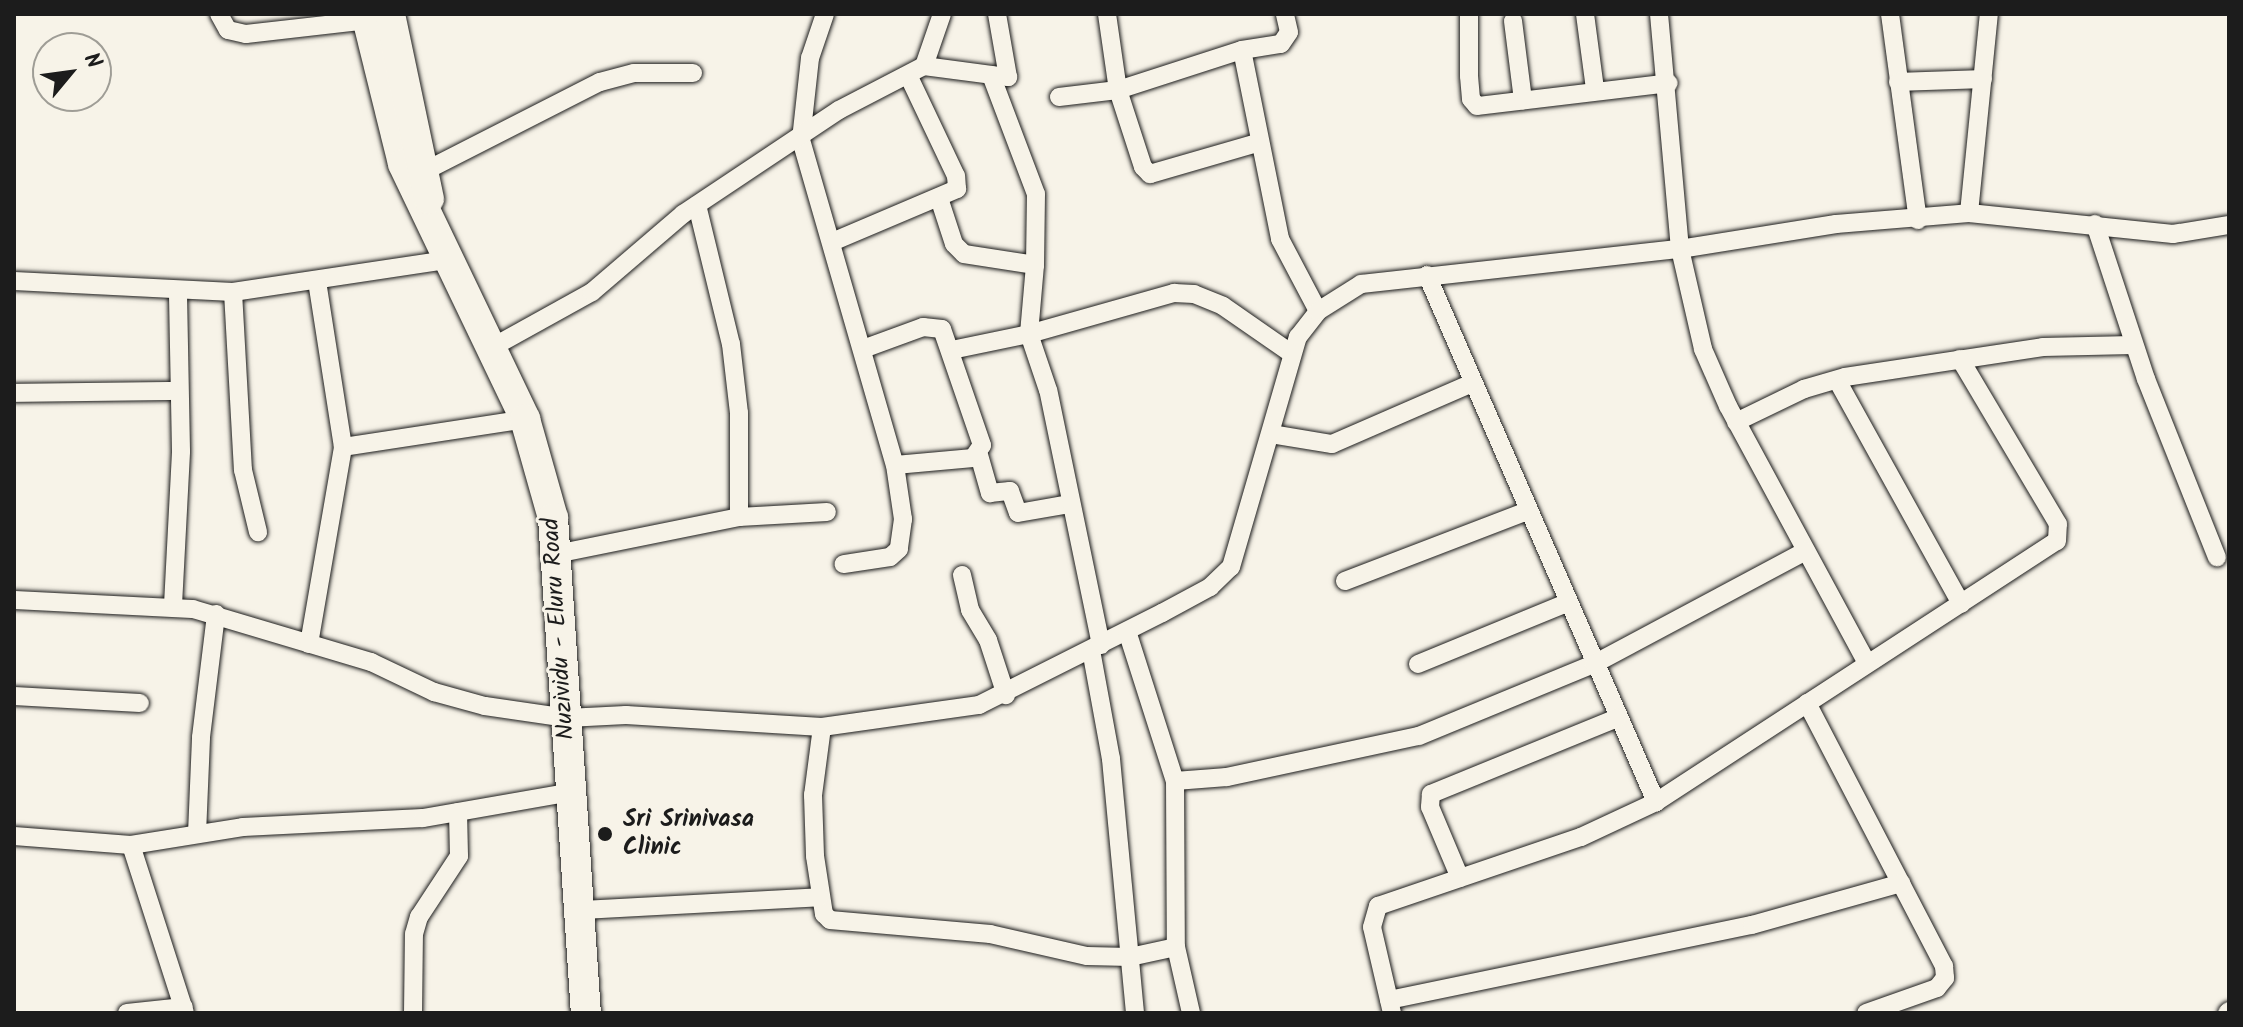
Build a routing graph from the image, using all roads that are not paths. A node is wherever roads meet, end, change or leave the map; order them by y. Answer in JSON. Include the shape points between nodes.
{"nodes":[{"id":1,"x":219,"y":14,"type":"edge"},
{"id":2,"x":825,"y":14,"type":"edge"},
{"id":3,"x":942,"y":14,"type":"edge"},
{"id":4,"x":997,"y":14,"type":"edge"},
{"id":5,"x":1107,"y":14,"type":"edge"},
{"id":6,"x":1285,"y":14,"type":"edge"},
{"id":7,"x":1469,"y":14,"type":"edge"},
{"id":8,"x":1585,"y":14,"type":"edge"},
{"id":9,"x":1659,"y":14,"type":"edge"},
{"id":10,"x":1890,"y":14,"type":"edge"},
{"id":11,"x":1989,"y":14,"type":"edge"},
{"id":12,"x":375,"y":16,"type":"edge"},
{"id":13,"x":1513,"y":21,"type":"dead end"},
{"id":14,"x":1242,"y":50,"type":"junction"},
{"id":15,"x":916,"y":71,"type":"junction"},
{"id":16,"x":693,"y":73,"type":"dead end"},
{"id":17,"x":991,"y":75,"type":"junction"},
{"id":18,"x":1983,"y":79,"type":"junction"},
{"id":19,"x":1898,"y":82,"type":"junction"},
{"id":20,"x":1669,"y":83,"type":"junction"},
{"id":21,"x":1595,"y":89,"type":"junction"},
{"id":22,"x":1118,"y":90,"type":"junction"},
{"id":23,"x":1059,"y":97,"type":"dead end"},
{"id":24,"x":1523,"y":100,"type":"junction"},
{"id":25,"x":801,"y":140,"type":"junction"},
{"id":26,"x":1257,"y":143,"type":"junction"},
{"id":27,"x":425,"y":171,"type":"junction"},
{"id":28,"x":939,"y":198,"type":"junction"},
{"id":29,"x":697,"y":205,"type":"junction"},
{"id":30,"x":1969,"y":213,"type":"junction"},
{"id":31,"x":431,"y":220,"type":"junction"},
{"id":32,"x":1918,"y":220,"type":"junction"},
{"id":33,"x":2095,"y":224,"type":"junction"},
{"id":34,"x":2229,"y":225,"type":"edge"},
{"id":35,"x":832,"y":242,"type":"junction"},
{"id":36,"x":1680,"y":249,"type":"junction"},
{"id":37,"x":446,"y":260,"type":"junction"},
{"id":38,"x":1035,"y":265,"type":"junction"},
{"id":39,"x":1427,"y":275,"type":"junction"},
{"id":40,"x":14,"y":281,"type":"edge"},
{"id":41,"x":317,"y":281,"type":"junction"},
{"id":42,"x":233,"y":292,"type":"junction"},
{"id":43,"x":178,"y":293,"type":"junction"},
{"id":44,"x":1318,"y":311,"type":"junction"},
{"id":45,"x":1029,"y":334,"type":"junction"},
{"id":46,"x":2133,"y":345,"type":"junction"},
{"id":47,"x":491,"y":348,"type":"junction"},
{"id":48,"x":863,"y":349,"type":"junction"},
{"id":49,"x":952,"y":350,"type":"junction"},
{"id":50,"x":1292,"y":354,"type":"junction"},
{"id":51,"x":1960,"y":359,"type":"junction"},
{"id":52,"x":1837,"y":380,"type":"junction"},
{"id":53,"x":1472,"y":383,"type":"junction"},
{"id":54,"x":179,"y":391,"type":"junction"},
{"id":55,"x":14,"y":393,"type":"edge"},
{"id":56,"x":525,"y":419,"type":"junction"},
{"id":57,"x":1736,"y":422,"type":"junction"},
{"id":58,"x":1271,"y":434,"type":"junction"},
{"id":59,"x":343,"y":447,"type":"junction"},
{"id":60,"x":979,"y":455,"type":"junction"},
{"id":61,"x":895,"y":465,"type":"junction"},
{"id":62,"x":1070,"y":504,"type":"junction"},
{"id":63,"x":1527,"y":511,"type":"junction"},
{"id":64,"x":827,"y":512,"type":"dead end"},
{"id":65,"x":739,"y":517,"type":"junction"},
{"id":66,"x":258,"y":532,"type":"dead end"},
{"id":67,"x":1806,"y":551,"type":"junction"},
{"id":68,"x":556,"y":554,"type":"junction"},
{"id":69,"x":2217,"y":557,"type":"dead end"},
{"id":70,"x":844,"y":564,"type":"dead end"},
{"id":71,"x":962,"y":575,"type":"dead end"},
{"id":72,"x":1345,"y":581,"type":"dead end"},
{"id":73,"x":14,"y":600,"type":"edge"},
{"id":74,"x":1567,"y":603,"type":"junction"},
{"id":75,"x":1961,"y":604,"type":"junction"},
{"id":76,"x":182,"y":607,"type":"junction"},
{"id":77,"x":216,"y":614,"type":"junction"},
{"id":78,"x":1127,"y":631,"type":"junction"},
{"id":79,"x":309,"y":644,"type":"junction"},
{"id":80,"x":1096,"y":647,"type":"junction"},
{"id":81,"x":1867,"y":663,"type":"junction"},
{"id":82,"x":1418,"y":664,"type":"dead end"},
{"id":83,"x":1594,"y":664,"type":"junction"},
{"id":84,"x":1006,"y":695,"type":"junction"},
{"id":85,"x":14,"y":696,"type":"edge"},
{"id":86,"x":140,"y":703,"type":"dead end"},
{"id":87,"x":1807,"y":703,"type":"junction"},
{"id":88,"x":567,"y":718,"type":"junction"},
{"id":89,"x":1617,"y":718,"type":"junction"},
{"id":90,"x":822,"y":727,"type":"junction"},
{"id":91,"x":1175,"y":781,"type":"junction"},
{"id":92,"x":572,"y":792,"type":"junction"},
{"id":93,"x":1656,"y":802,"type":"junction"},
{"id":94,"x":458,"y":812,"type":"junction"},
{"id":95,"x":197,"y":834,"type":"junction"},
{"id":96,"x":14,"y":836,"type":"edge"},
{"id":97,"x":143,"y":843,"type":"junction"},
{"id":98,"x":1460,"y":878,"type":"junction"},
{"id":99,"x":1901,"y":883,"type":"junction"},
{"id":100,"x":820,"y":897,"type":"junction"},
{"id":101,"x":582,"y":910,"type":"junction"},
{"id":102,"x":1176,"y":947,"type":"junction"},
{"id":103,"x":1130,"y":957,"type":"junction"},
{"id":104,"x":1391,"y":1006,"type":"edge"},
{"id":105,"x":184,"y":1010,"type":"edge"},
{"id":106,"x":127,"y":1013,"type":"edge"},
{"id":107,"x":413,"y":1013,"type":"edge"},
{"id":108,"x":586,"y":1013,"type":"edge"},
{"id":109,"x":1135,"y":1013,"type":"edge"},
{"id":110,"x":1191,"y":1013,"type":"edge"},
{"id":111,"x":1866,"y":1013,"type":"edge"}],
"edges":[{"from":1,"to":12,"type":"street","via":[[228,30],[246,34]]},
{"from":2,"to":25,"type":"street","via":[[810,58]]},
{"from":3,"to":15,"type":"street"},
{"from":4,"to":17,"type":"street","via":[[1008,77]]},
{"from":5,"to":22,"type":"street"},
{"from":6,"to":14,"type":"street","via":[[1286,41]]},
{"from":7,"to":24,"type":"street","via":[[1474,104]]},
{"from":8,"to":21,"type":"street"},
{"from":9,"to":20,"type":"street"},
{"from":10,"to":19,"type":"street"},
{"from":11,"to":18,"type":"street"},
{"from":12,"to":27,"type":"main road","name":"Nuzividu - Eluru Road"},
{"from":12,"to":31,"type":"main road","name":"Nuzividu - Eluru Road","via":[[403,164]]},
{"from":13,"to":24,"type":"street"},
{"from":14,"to":22,"type":"street"},
{"from":14,"to":26,"type":"street"},
{"from":15,"to":17,"type":"street"},
{"from":15,"to":25,"type":"street","via":[[839,110]]},
{"from":15,"to":28,"type":"street","via":[[958,184],[953,193]]},
{"from":16,"to":27,"type":"street","via":[[634,73],[600,82]]},
{"from":17,"to":38,"type":"street","via":[[1036,194]]},
{"from":18,"to":19,"type":"street"},
{"from":18,"to":30,"type":"street"},
{"from":19,"to":32,"type":"street"},
{"from":20,"to":21,"type":"street"},
{"from":20,"to":36,"type":"street"},
{"from":21,"to":24,"type":"street"},
{"from":22,"to":23,"type":"street"},
{"from":22,"to":26,"type":"street","via":[[1143,167],[1150,174]]},
{"from":25,"to":29,"type":"street"},
{"from":25,"to":35,"type":"street"},
{"from":26,"to":44,"type":"street","via":[[1280,239]]},
{"from":27,"to":31,"type":"main road","name":"Nuzividu - Eluru Road"},
{"from":28,"to":35,"type":"street"},
{"from":28,"to":38,"type":"street","via":[[954,244],[964,254]]},
{"from":29,"to":47,"type":"street","via":[[592,292]]},
{"from":29,"to":65,"type":"street","via":[[731,344],[739,413]]},
{"from":30,"to":32,"type":"street"},
{"from":30,"to":33,"type":"street"},
{"from":31,"to":37,"type":"main road","name":"Nuzividu - Eluru Road"},
{"from":32,"to":36,"type":"street","via":[[1836,224]]},
{"from":33,"to":34,"type":"street","via":[[2173,234]]},
{"from":33,"to":46,"type":"street"},
{"from":35,"to":48,"type":"street"},
{"from":36,"to":39,"type":"street"},
{"from":36,"to":57,"type":"street","via":[[1703,349]]},
{"from":37,"to":41,"type":"street"},
{"from":37,"to":47,"type":"main road","name":"Nuzividu - Eluru Road"},
{"from":38,"to":45,"type":"street"},
{"from":39,"to":44,"type":"street","via":[[1361,284]]},
{"from":39,"to":53,"type":"street"},
{"from":40,"to":43,"type":"street"},
{"from":41,"to":42,"type":"street"},
{"from":41,"to":59,"type":"street"},
{"from":42,"to":43,"type":"street"},
{"from":42,"to":66,"type":"street","via":[[243,470]]},
{"from":43,"to":54,"type":"street"},
{"from":44,"to":50,"type":"street"},
{"from":45,"to":49,"type":"street"},
{"from":45,"to":50,"type":"street","via":[[1174,293],[1194,294],[1223,306]]},
{"from":45,"to":62,"type":"street","via":[[1048,390]]},
{"from":46,"to":51,"type":"street","via":[[2043,347]]},
{"from":46,"to":69,"type":"street"},
{"from":47,"to":56,"type":"main road","name":"Nuzividu - Eluru Road"},
{"from":48,"to":49,"type":"street","via":[[934,326],[949,338]]},
{"from":48,"to":61,"type":"street"},
{"from":49,"to":60,"type":"street","via":[[982,445]]},
{"from":50,"to":58,"type":"street"},
{"from":51,"to":52,"type":"street"},
{"from":51,"to":75,"type":"street","via":[[2060,534],[2051,548]]},
{"from":52,"to":57,"type":"street","via":[[1804,389]]},
{"from":52,"to":75,"type":"street"},
{"from":53,"to":58,"type":"street","via":[[1332,444]]},
{"from":53,"to":63,"type":"street"},
{"from":54,"to":55,"type":"street"},
{"from":54,"to":76,"type":"street"},
{"from":56,"to":59,"type":"street"},
{"from":56,"to":68,"type":"main road","name":"Nuzividu - Eluru Road","via":[[553,518]]},
{"from":57,"to":67,"type":"street"},
{"from":58,"to":78,"type":"street","via":[[1231,567],[1210,587]]},
{"from":59,"to":79,"type":"street"},
{"from":60,"to":61,"type":"street"},
{"from":60,"to":62,"type":"street","via":[[990,493],[1010,491],[1018,513]]},
{"from":61,"to":70,"type":"street","via":[[903,519],[899,549],[890,557]]},
{"from":62,"to":80,"type":"street"},
{"from":63,"to":72,"type":"street"},
{"from":63,"to":74,"type":"street"},
{"from":64,"to":65,"type":"street"},
{"from":65,"to":68,"type":"street"},
{"from":67,"to":81,"type":"street"},
{"from":67,"to":83,"type":"street"},
{"from":68,"to":88,"type":"main road","name":"Nuzividu - Eluru Road"},
{"from":71,"to":84,"type":"street","via":[[970,610],[988,640]]},
{"from":73,"to":76,"type":"street"},
{"from":74,"to":82,"type":"street"},
{"from":74,"to":83,"type":"street"},
{"from":75,"to":81,"type":"street"},
{"from":76,"to":77,"type":"street"},
{"from":77,"to":79,"type":"street"},
{"from":77,"to":95,"type":"street","via":[[201,737]]},
{"from":78,"to":80,"type":"street"},
{"from":78,"to":91,"type":"street"},
{"from":79,"to":88,"type":"street","via":[[371,662],[434,692]]},
{"from":80,"to":84,"type":"street"},
{"from":80,"to":103,"type":"street"},
{"from":81,"to":87,"type":"street"},
{"from":83,"to":89,"type":"street"},
{"from":83,"to":91,"type":"street","via":[[1419,736],[1227,777]]},
{"from":84,"to":90,"type":"street","via":[[979,705]]},
{"from":85,"to":86,"type":"street"},
{"from":87,"to":93,"type":"street"},
{"from":87,"to":99,"type":"street"},
{"from":88,"to":90,"type":"street","via":[[626,715]]},
{"from":88,"to":92,"type":"main road","name":"Nuzividu - Eluru Road"},
{"from":89,"to":93,"type":"street"},
{"from":89,"to":98,"type":"street","via":[[1431,794],[1430,807]]},
{"from":90,"to":100,"type":"street","via":[[813,795]]},
{"from":91,"to":102,"type":"street"},
{"from":92,"to":94,"type":"street"},
{"from":92,"to":101,"type":"main road","name":"Nuzividu - Eluru Road"},
{"from":93,"to":98,"type":"street","via":[[1581,837]]},
{"from":94,"to":95,"type":"street"},
{"from":94,"to":107,"type":"street","via":[[459,856],[419,917],[414,934]]},
{"from":95,"to":97,"type":"street"},
{"from":96,"to":97,"type":"street"},
{"from":97,"to":105,"type":"street"},
{"from":98,"to":104,"type":"street","via":[[1396,898],[1372,914]]},
{"from":99,"to":104,"type":"street","via":[[1738,928]]},
{"from":99,"to":111,"type":"street","via":[[1944,966],[1945,978],[1937,988]]},
{"from":100,"to":101,"type":"street"},
{"from":100,"to":103,"type":"street","via":[[824,914],[839,923],[990,934],[1087,956]]},
{"from":101,"to":108,"type":"main road","name":"Nuzividu - Eluru Road"},
{"from":102,"to":103,"type":"street"},
{"from":102,"to":110,"type":"street"},
{"from":103,"to":109,"type":"street"},
{"from":105,"to":106,"type":"street"}]}
